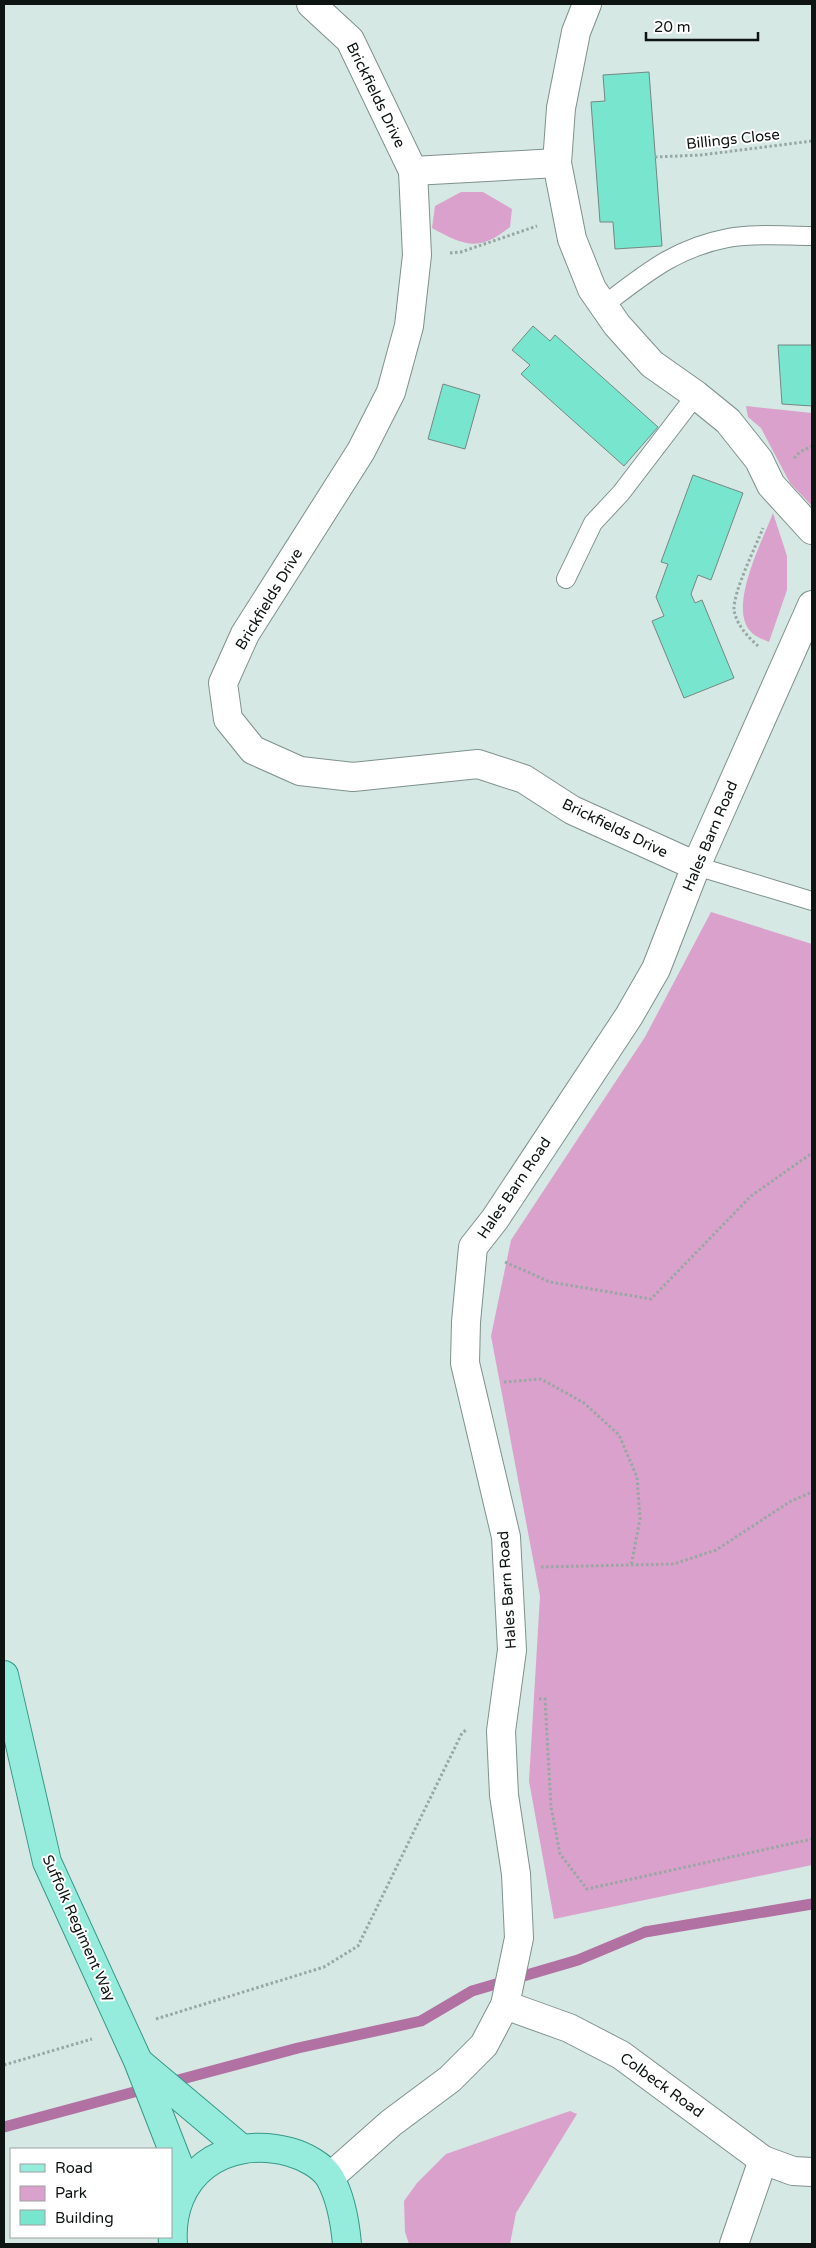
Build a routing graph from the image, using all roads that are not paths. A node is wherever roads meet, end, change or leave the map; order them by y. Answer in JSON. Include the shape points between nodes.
{"nodes":[{"id":1,"x":311,"y":4,"type":"edge"},
{"id":2,"x":587,"y":4,"type":"edge"},
{"id":3,"x":558,"y":163,"type":"junction"},
{"id":4,"x":413,"y":171,"type":"junction"},
{"id":5,"x":812,"y":236,"type":"edge"},
{"id":6,"x":604,"y":305,"type":"junction"},
{"id":7,"x":696,"y":396,"type":"junction"},
{"id":8,"x":812,"y":530,"type":"edge"},
{"id":9,"x":566,"y":579,"type":"dead end"},
{"id":10,"x":812,"y":605,"type":"edge"},
{"id":11,"x":806,"y":634,"type":"edge"},
{"id":12,"x":696,"y":866,"type":"junction"},
{"id":13,"x":812,"y":901,"type":"edge"},
{"id":14,"x":4,"y":1675,"type":"edge"},
{"id":15,"x":506,"y":2002,"type":"junction"},
{"id":16,"x":168,"y":2101,"type":"junction"},
{"id":17,"x":242,"y":2149,"type":"junction"},
{"id":18,"x":763,"y":2160,"type":"junction"},
{"id":19,"x":812,"y":2172,"type":"edge"},
{"id":20,"x":330,"y":2177,"type":"junction"},
{"id":21,"x":186,"y":2184,"type":"junction"},
{"id":22,"x":173,"y":2244,"type":"edge"},
{"id":23,"x":347,"y":2244,"type":"edge"},
{"id":24,"x":734,"y":2244,"type":"edge"}],
"edges":[{"from":1,"to":4,"type":"street","name":"Brickfields Drive","via":[[350,40]]},
{"from":2,"to":3,"type":"street","via":[[576,32],[562,108]]},
{"from":3,"to":4,"type":"street"},
{"from":3,"to":6,"type":"street","via":[[572,239],[592,288]]},
{"from":4,"to":12,"type":"street","name":"Brickfields Drive","via":[[417,256],[409,326],[391,392],[361,451],[246,634],[223,683],[228,719],[254,750],[300,771],[353,777],[478,764],[524,779],[572,810]]},
{"from":5,"to":6,"type":"lane","via":[[729,238],[693,247],[660,263]]},
{"from":6,"to":7,"type":"street","via":[[617,325],[652,364]]},
{"from":7,"to":8,"type":"street","via":[[728,421],[759,460],[771,485]]},
{"from":7,"to":9,"type":"lane","via":[[621,493],[593,523]]},
{"from":10,"to":11,"type":"street","name":"Hales Barn Road"},
{"from":11,"to":12,"type":"street","name":"Hales Barn Road","via":[[788,659]]},
{"from":12,"to":13,"type":"lane"},
{"from":12,"to":15,"type":"street","name":"Hales Barn Road","via":[[656,969],[629,1016],[495,1219],[473,1247],[465,1363],[506,1537],[512,1650],[501,1731],[504,1795],[516,1874],[519,1938]]},
{"from":14,"to":16,"type":"main road","name":"Suffolk Regiment Way","via":[[47,1862],[143,2068]]},
{"from":15,"to":18,"type":"street","name":"Colbeck Road","via":[[569,2028],[621,2055]]},
{"from":15,"to":20,"type":"street","name":"Hales Barn Road","via":[[484,2045],[450,2079],[392,2123]]},
{"from":16,"to":17,"type":"main road"},
{"from":16,"to":21,"type":"main road","name":"Suffolk Regiment Way"},
{"from":17,"to":20,"type":"main road","via":[[271,2147],[304,2156]]},
{"from":17,"to":21,"type":"main road","via":[[209,2161]]},
{"from":18,"to":19,"type":"street","name":"Colbeck Road","via":[[793,2171]]},
{"from":18,"to":24,"type":"street"},
{"from":20,"to":23,"type":"main road","via":[[345,2218]]},
{"from":21,"to":22,"type":"main road","via":[[172,2225]]}]}
